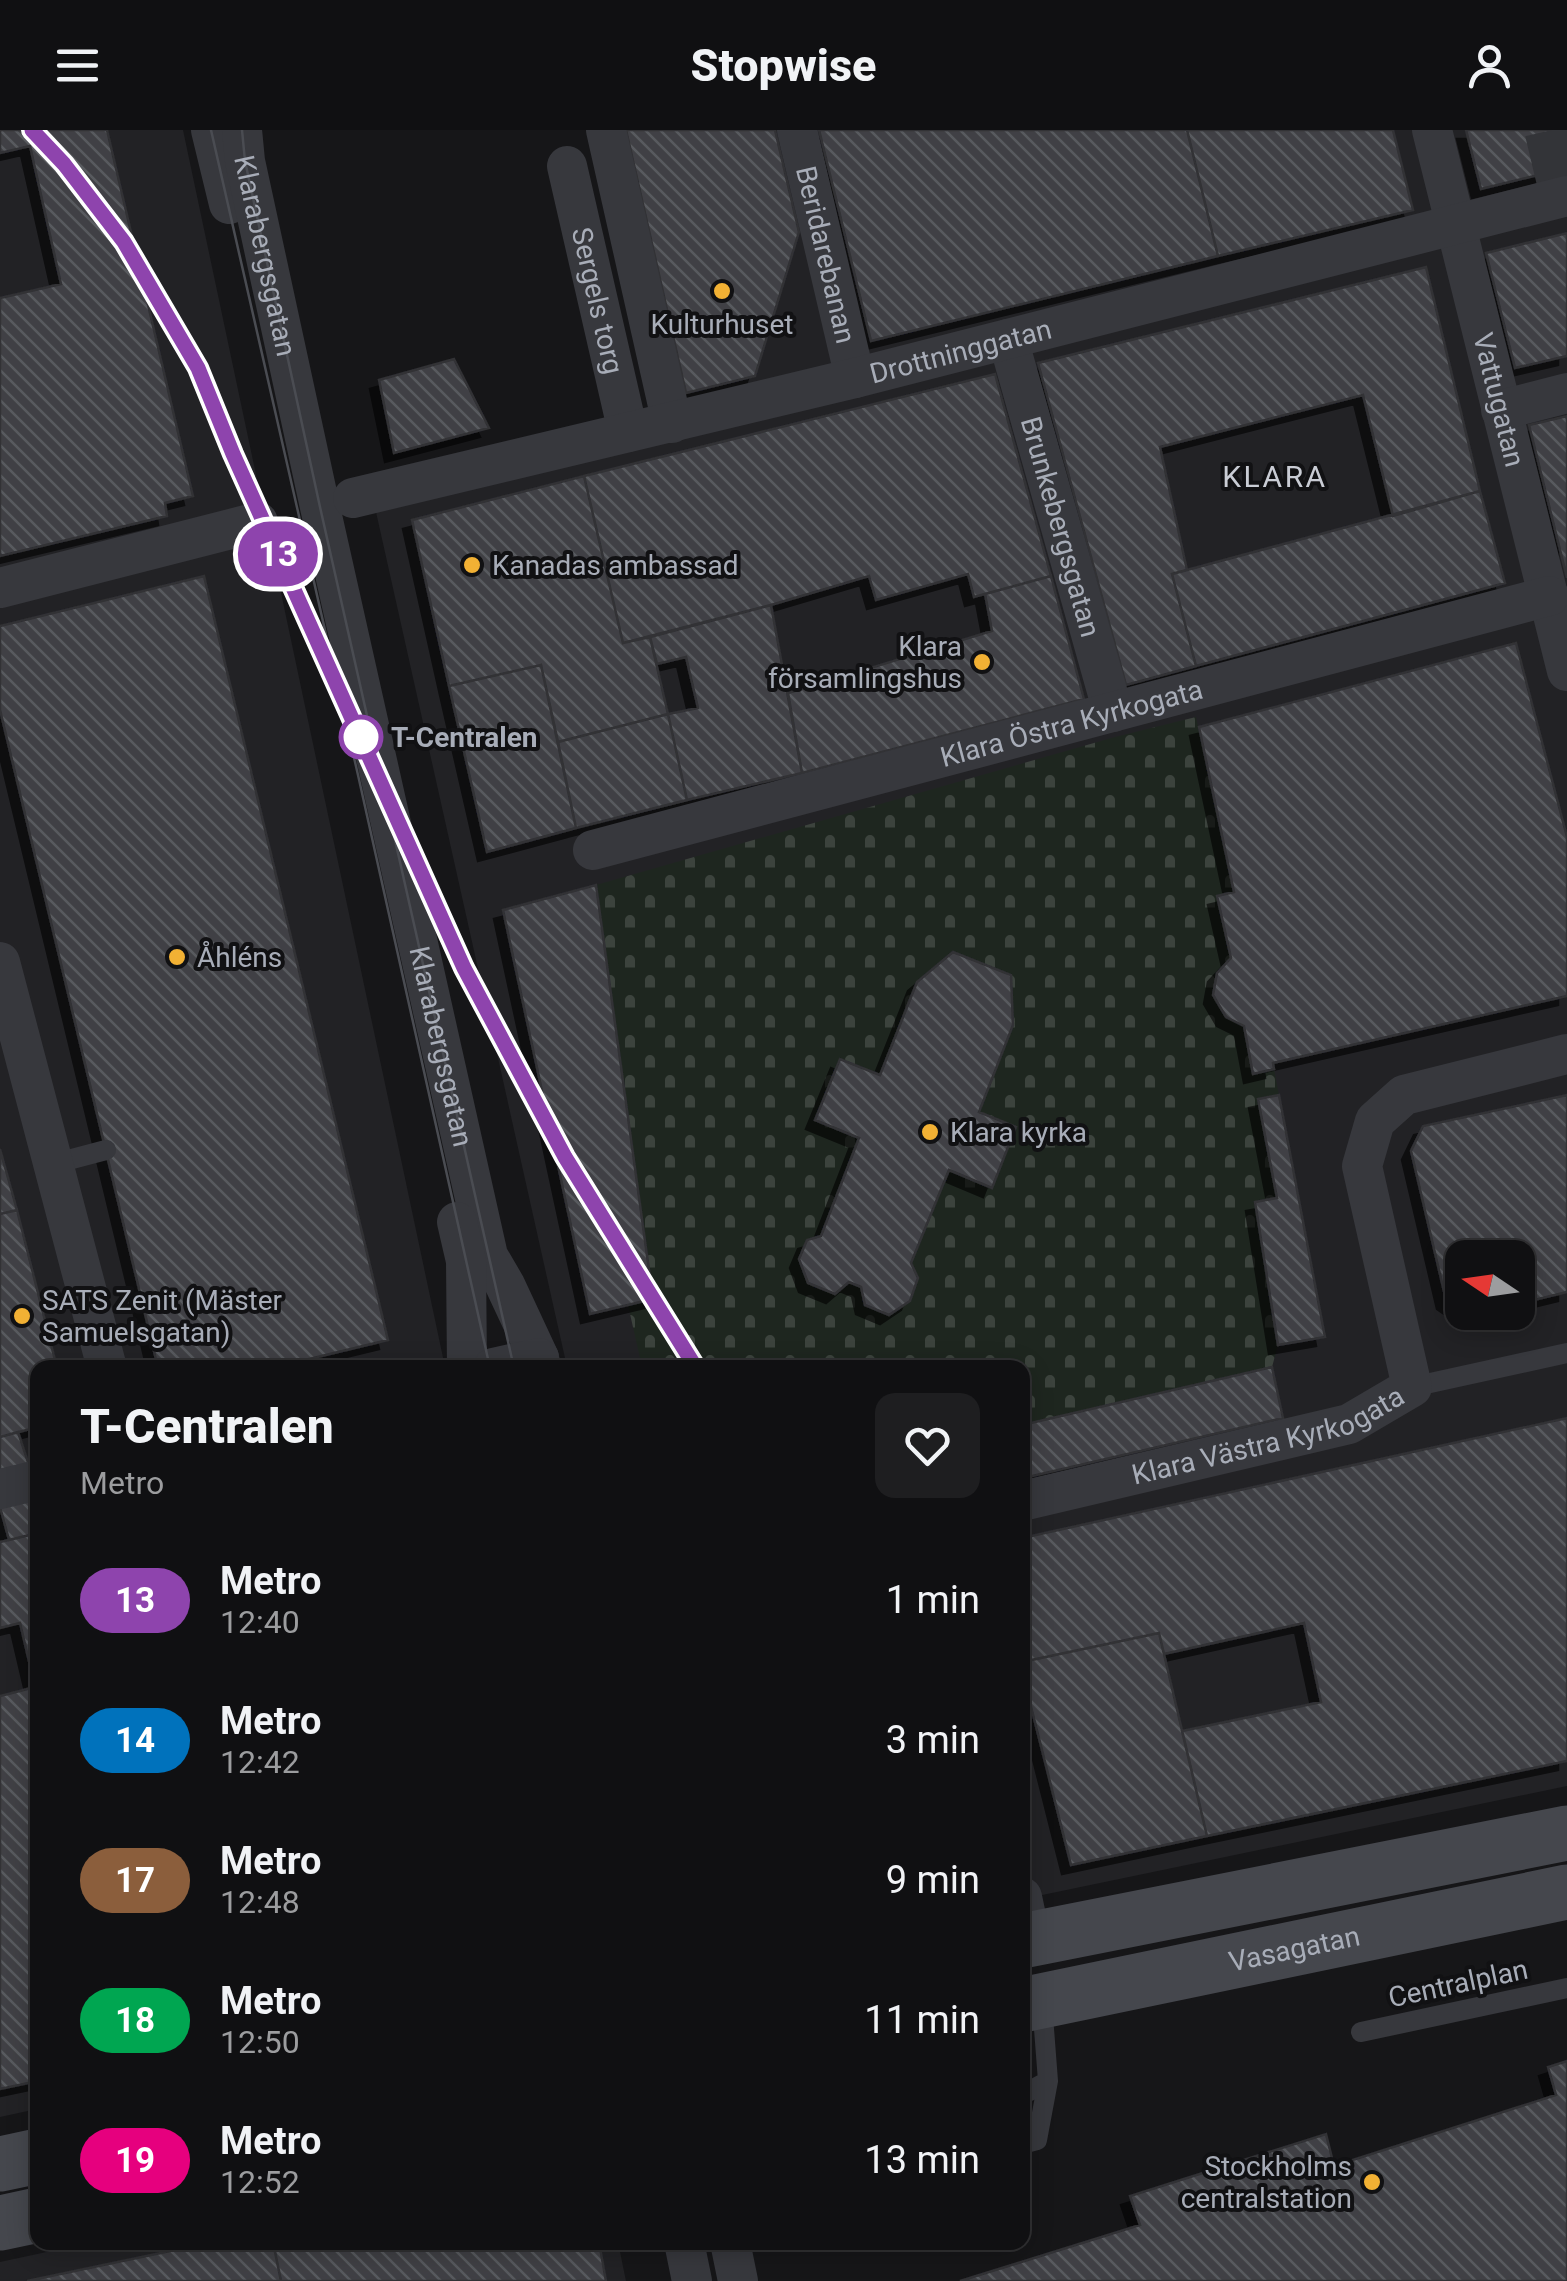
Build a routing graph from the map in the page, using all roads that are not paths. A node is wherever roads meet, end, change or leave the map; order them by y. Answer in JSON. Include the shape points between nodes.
{"nodes":[{"id":1,"x":211,"y":130,"type":"edge"},
{"id":2,"x":242,"y":130,"type":"edge"},
{"id":3,"x":606,"y":130,"type":"edge"},
{"id":4,"x":797,"y":130,"type":"edge"},
{"id":5,"x":1435,"y":142,"type":"edge"},
{"id":6,"x":567,"y":166,"type":"dead end"},
{"id":7,"x":1567,"y":196,"type":"edge"},
{"id":8,"x":1456,"y":224,"type":"junction"},
{"id":9,"x":1008,"y":339,"type":"junction"},
{"id":10,"x":855,"y":378,"type":"junction"},
{"id":11,"x":1567,"y":393,"type":"edge"},
{"id":12,"x":1500,"y":410,"type":"junction"},
{"id":13,"x":672,"y":423,"type":"junction"},
{"id":14,"x":628,"y":432,"type":"junction"},
{"id":15,"x":353,"y":498,"type":"dead end"},
{"id":16,"x":258,"y":522,"type":"dead end"},
{"id":17,"x":0,"y":588,"type":"edge"},
{"id":18,"x":1548,"y":596,"type":"junction"},
{"id":19,"x":1567,"y":671,"type":"edge"},
{"id":20,"x":1113,"y":712,"type":"junction"},
{"id":21,"x":594,"y":850,"type":"dead end"},
{"id":22,"x":0,"y":962,"type":"edge"},
{"id":23,"x":1567,"y":1054,"type":"edge"},
{"id":24,"x":106,"y":1150,"type":"dead end"},
{"id":25,"x":54,"y":1164,"type":"junction"},
{"id":26,"x":1567,"y":1353,"type":"edge"},
{"id":27,"x":105,"y":1360,"type":"edge"},
{"id":28,"x":467,"y":1360,"type":"edge"},
{"id":29,"x":539,"y":1360,"type":"edge"},
{"id":30,"x":1412,"y":1386,"type":"junction"},
{"id":31,"x":30,"y":1482,"type":"edge"},
{"id":32,"x":0,"y":1489,"type":"edge"},
{"id":33,"x":1030,"y":1500,"type":"edge"},
{"id":34,"x":1567,"y":1833,"type":"edge"},
{"id":35,"x":1567,"y":1892,"type":"edge"},
{"id":36,"x":1030,"y":1925,"type":"edge"},
{"id":37,"x":1567,"y":1988,"type":"edge"},
{"id":38,"x":1032,"y":2003,"type":"edge"},
{"id":39,"x":1361,"y":2032,"type":"dead end"},
{"id":40,"x":1048,"y":2082,"type":"junction"},
{"id":41,"x":1030,"y":2091,"type":"edge"},
{"id":42,"x":1030,"y":2142,"type":"edge"},
{"id":43,"x":30,"y":2158,"type":"edge"},
{"id":44,"x":0,"y":2164,"type":"edge"},
{"id":45,"x":30,"y":2216,"type":"edge"},
{"id":46,"x":0,"y":2222,"type":"edge"},
{"id":47,"x":686,"y":2250,"type":"edge"},
{"id":48,"x":732,"y":2250,"type":"edge"},
{"id":49,"x":692,"y":2281,"type":"edge"},
{"id":50,"x":738,"y":2281,"type":"edge"}],
"edges":[{"from":1,"to":28,"type":"street","name":"Klarabergsgatan","via":[[466,1261]]},
{"from":2,"to":29,"type":"street","name":"Klarabergsgatan","via":[[488,1256]]},
{"from":3,"to":13,"type":"street"},
{"from":4,"to":10,"type":"street","name":"Beridarebanan"},
{"from":5,"to":8,"type":"street","name":"Vattugatan"},
{"from":6,"to":14,"type":"street","name":"Sergels torg"},
{"from":7,"to":8,"type":"street","name":"Drottninggatan"},
{"from":8,"to":9,"type":"street","name":"Drottninggatan"},
{"from":8,"to":12,"type":"street","name":"Vattugatan"},
{"from":9,"to":10,"type":"street","name":"Drottninggatan"},
{"from":9,"to":20,"type":"street","name":"Brunkebergsgatan"},
{"from":10,"to":13,"type":"street","name":"Drottninggatan"},
{"from":11,"to":12,"type":"street"},
{"from":12,"to":18,"type":"street","name":"Vattugatan"},
{"from":13,"to":14,"type":"street","name":"Drottninggatan"},
{"from":14,"to":15,"type":"street","name":"Drottninggatan"},
{"from":16,"to":17,"type":"street"},
{"from":18,"to":19,"type":"street","name":"Vattugatan"},
{"from":18,"to":20,"type":"street","name":"Klara Östra Kyrkogata","via":[[1232,670]]},
{"from":20,"to":21,"type":"street","name":"Klara Östra Kyrkogata"},
{"from":22,"to":25,"type":"street"},
{"from":23,"to":30,"type":"street","via":[[1404,1094],[1374,1121],[1362,1166]]},
{"from":24,"to":25,"type":"lane"},
{"from":25,"to":27,"type":"street"},
{"from":26,"to":30,"type":"lane","name":"Klara Västra Kyrkogata"},
{"from":30,"to":33,"type":"street","name":"Klara Västra Kyrkogata","via":[[1350,1424]]},
{"from":31,"to":32,"type":"street"},
{"from":34,"to":36,"type":"main road"},
{"from":35,"to":38,"type":"main road","name":"Vasagatan"},
{"from":37,"to":39,"type":"lane","name":"Centralplan"},
{"from":38,"to":40,"type":"lane"},
{"from":40,"to":41,"type":"lane"},
{"from":40,"to":42,"type":"lane","via":[[1037,2140]]},
{"from":43,"to":44,"type":"main road"},
{"from":45,"to":46,"type":"main road"},
{"from":47,"to":49,"type":"street"},
{"from":48,"to":50,"type":"street"}]}
